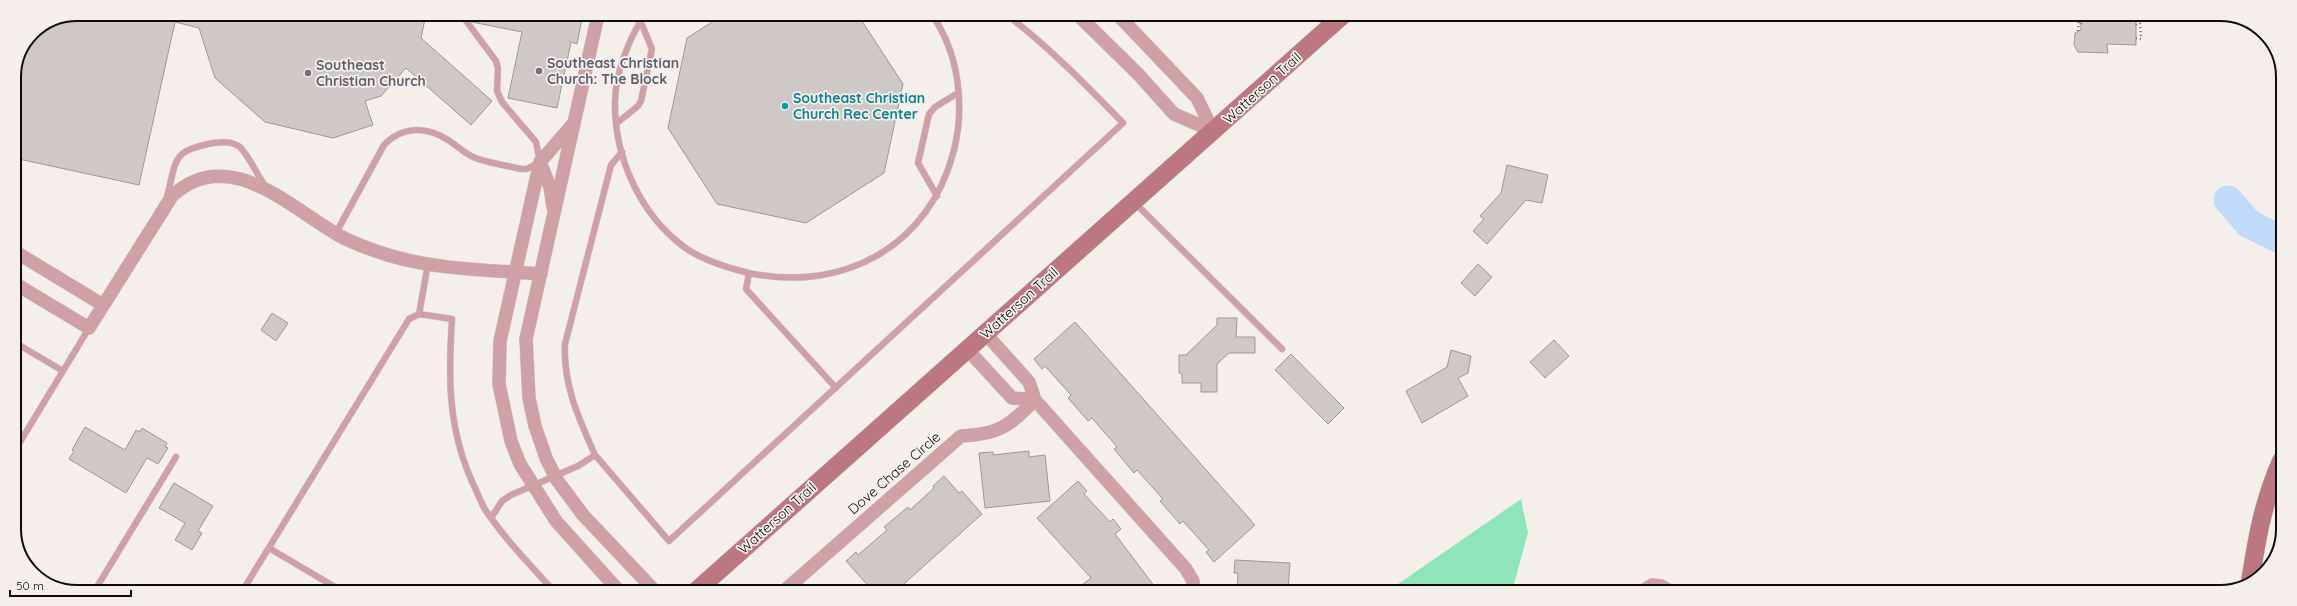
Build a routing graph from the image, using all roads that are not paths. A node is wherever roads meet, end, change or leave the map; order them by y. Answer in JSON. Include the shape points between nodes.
{"nodes":[{"id":1,"x":466,"y":21,"type":"edge"},
{"id":2,"x":596,"y":21,"type":"edge"},
{"id":3,"x":935,"y":21,"type":"edge"},
{"id":4,"x":1015,"y":21,"type":"edge"},
{"id":5,"x":1084,"y":21,"type":"edge"},
{"id":6,"x":1124,"y":21,"type":"edge"},
{"id":7,"x":1336,"y":21,"type":"edge"},
{"id":8,"x":640,"y":22,"type":"joint"},
{"id":9,"x":958,"y":93,"type":"junction"},
{"id":10,"x":574,"y":123,"type":"junction"},
{"id":11,"x":617,"y":123,"type":"junction"},
{"id":12,"x":1213,"y":131,"type":"junction"},
{"id":13,"x":622,"y":152,"type":"junction"},
{"id":14,"x":540,"y":162,"type":"junction"},
{"id":15,"x":266,"y":190,"type":"junction"},
{"id":16,"x":937,"y":196,"type":"junction"},
{"id":17,"x":1133,"y":202,"type":"junction"},
{"id":18,"x":165,"y":204,"type":"junction"},
{"id":19,"x":555,"y":216,"type":"junction"},
{"id":20,"x":336,"y":233,"type":"junction"},
{"id":21,"x":21,"y":255,"type":"edge"},
{"id":22,"x":428,"y":264,"type":"junction"},
{"id":23,"x":514,"y":272,"type":"junction"},
{"id":24,"x":749,"y":273,"type":"junction"},
{"id":25,"x":540,"y":274,"type":"junction"},
{"id":26,"x":21,"y":287,"type":"edge"},
{"id":27,"x":104,"y":305,"type":"junction"},
{"id":28,"x":419,"y":314,"type":"junction"},
{"id":29,"x":89,"y":328,"type":"junction"},
{"id":30,"x":985,"y":333,"type":"junction"},
{"id":31,"x":21,"y":346,"type":"edge"},
{"id":32,"x":967,"y":349,"type":"junction"},
{"id":33,"x":1282,"y":349,"type":"dead end"},
{"id":34,"x":62,"y":372,"type":"junction"},
{"id":35,"x":836,"y":388,"type":"junction"},
{"id":36,"x":1035,"y":400,"type":"junction"},
{"id":37,"x":21,"y":440,"type":"edge"},
{"id":38,"x":595,"y":455,"type":"junction"},
{"id":39,"x":176,"y":456,"type":"dead end"},
{"id":40,"x":2276,"y":473,"type":"edge"},
{"id":41,"x":555,"y":476,"type":"junction"},
{"id":42,"x":532,"y":485,"type":"junction"},
{"id":43,"x":491,"y":518,"type":"junction"},
{"id":44,"x":269,"y":548,"type":"junction"},
{"id":45,"x":2251,"y":575,"type":"edge"},
{"id":46,"x":98,"y":585,"type":"edge"},
{"id":47,"x":246,"y":585,"type":"edge"},
{"id":48,"x":332,"y":585,"type":"edge"},
{"id":49,"x":548,"y":585,"type":"edge"},
{"id":50,"x":614,"y":585,"type":"edge"},
{"id":51,"x":649,"y":585,"type":"edge"},
{"id":52,"x":702,"y":585,"type":"edge"},
{"id":53,"x":791,"y":585,"type":"edge"},
{"id":54,"x":1193,"y":585,"type":"edge"}],
"edges":[{"from":1,"to":14,"type":"lane","via":[[496,61],[497,91],[502,102],[536,142]]},
{"from":2,"to":10,"type":"street"},
{"from":3,"to":9,"type":"lane","via":[[951,54]]},
{"from":4,"to":35,"type":"lane","via":[[1078,76],[1123,123]]},
{"from":5,"to":12,"type":"street","via":[[1174,114]]},
{"from":6,"to":12,"type":"street","via":[[1197,98]]},
{"from":7,"to":12,"type":"main road","name":"Watterson Trail"},
{"from":8,"to":11,"type":"lane","via":[[626,50],[618,77],[615,101]]},
{"from":8,"to":11,"type":"lane","via":[[652,48],[641,101]]},
{"from":9,"to":16,"type":"lane","via":[[956,141],[949,168]]},
{"from":9,"to":16,"type":"lane","via":[[935,107],[929,114],[918,162]]},
{"from":10,"to":14,"type":"street"},
{"from":10,"to":19,"type":"street"},
{"from":11,"to":13,"type":"lane"},
{"from":12,"to":17,"type":"main road","name":"Watterson Trail"},
{"from":13,"to":24,"type":"lane","via":[[631,181],[643,204],[661,225],[685,247],[701,256]]},
{"from":13,"to":38,"type":"lane","via":[[610,164],[565,344],[566,381],[576,414]]},
{"from":14,"to":19,"type":"street","via":[[550,187]]},
{"from":14,"to":20,"type":"lane","via":[[528,169],[520,169],[473,157],[446,138],[432,132],[401,132],[392,136],[384,145]]},
{"from":14,"to":23,"type":"street"},
{"from":15,"to":18,"type":"street","via":[[238,178],[223,175],[206,177],[182,186]]},
{"from":15,"to":18,"type":"lane","via":[[240,148],[232,143],[222,142],[191,147],[183,152],[177,160]]},
{"from":15,"to":20,"type":"street"},
{"from":16,"to":24,"type":"lane","via":[[913,229],[875,258],[841,272],[802,278]]},
{"from":17,"to":30,"type":"main road","name":"Watterson Trail"},
{"from":17,"to":33,"type":"lane"},
{"from":18,"to":27,"type":"street"},
{"from":19,"to":25,"type":"street"},
{"from":20,"to":22,"type":"street","via":[[388,255]]},
{"from":21,"to":27,"type":"street"},
{"from":22,"to":23,"type":"street"},
{"from":22,"to":28,"type":"lane"},
{"from":23,"to":25,"type":"street"},
{"from":23,"to":42,"type":"street","via":[[500,341],[500,384],[511,441]]},
{"from":24,"to":35,"type":"lane","via":[[746,289]]},
{"from":25,"to":41,"type":"street","via":[[526,339],[526,366],[535,426]]},
{"from":26,"to":29,"type":"street"},
{"from":27,"to":29,"type":"street"},
{"from":28,"to":43,"type":"lane","via":[[452,319],[450,389],[455,433],[469,474]]},
{"from":28,"to":44,"type":"lane","via":[[409,319]]},
{"from":29,"to":34,"type":"lane"},
{"from":30,"to":32,"type":"main road","name":"Watterson Trail"},
{"from":30,"to":36,"type":"street","via":[[1029,382]]},
{"from":31,"to":34,"type":"lane"},
{"from":32,"to":36,"type":"street","via":[[1012,398]]},
{"from":32,"to":52,"type":"main road","name":"Watterson Trail"},
{"from":34,"to":37,"type":"lane"},
{"from":35,"to":38,"type":"lane","via":[[669,542]]},
{"from":36,"to":53,"type":"street","name":"Dove Chase Circle","via":[[1005,427],[989,433],[960,436]]},
{"from":36,"to":54,"type":"street","via":[[1186,569]]},
{"from":38,"to":41,"type":"lane"},
{"from":39,"to":46,"type":"lane"},
{"from":40,"to":45,"type":"main road","via":[[2258,526]]},
{"from":41,"to":42,"type":"lane"},
{"from":41,"to":51,"type":"street","via":[[583,515]]},
{"from":42,"to":43,"type":"lane","via":[[502,502]]},
{"from":42,"to":50,"type":"street","via":[[556,521]]},
{"from":43,"to":49,"type":"lane"},
{"from":44,"to":47,"type":"lane"},
{"from":44,"to":48,"type":"lane"}]}
